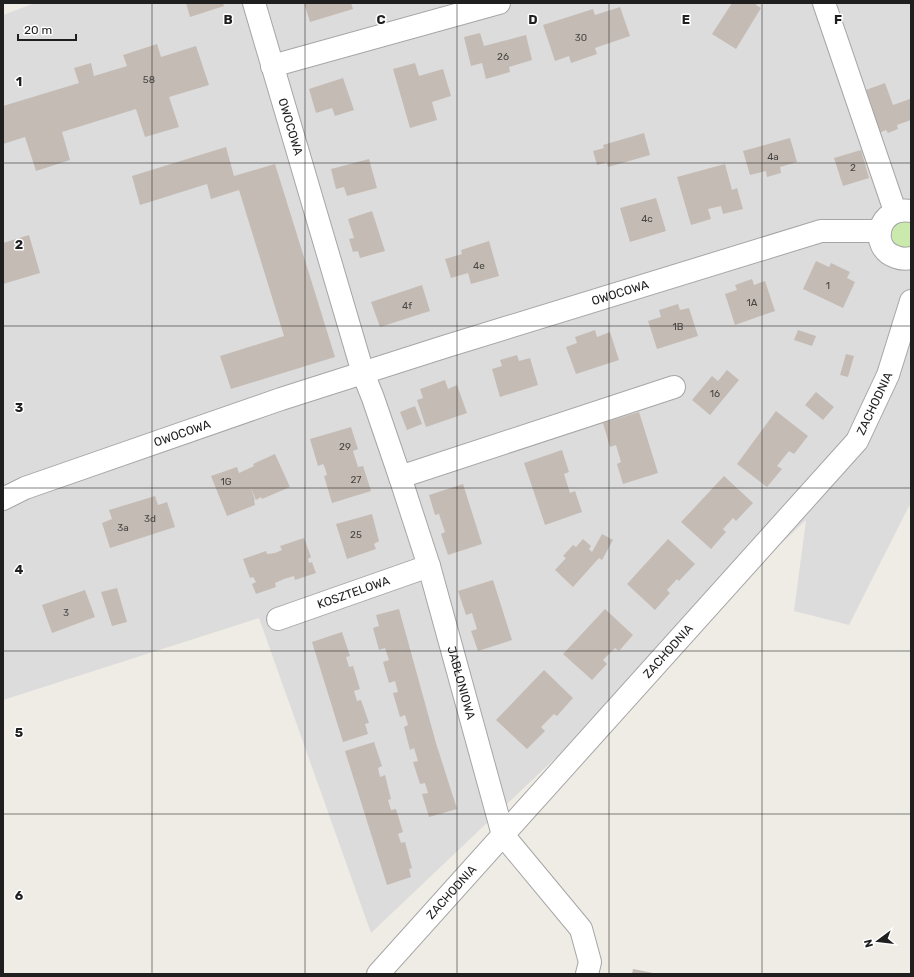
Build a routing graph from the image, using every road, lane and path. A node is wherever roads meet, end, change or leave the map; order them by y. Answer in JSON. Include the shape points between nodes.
{"nodes":[{"id":1,"x":254,"y":3,"type":"edge"},
{"id":2,"x":499,"y":3,"type":"edge"},
{"id":3,"x":824,"y":3,"type":"edge"},
{"id":4,"x":272,"y":66,"type":"junction"},
{"id":5,"x":903,"y":211,"type":"edge"},
{"id":6,"x":880,"y":231,"type":"junction"},
{"id":7,"x":911,"y":258,"type":"edge"},
{"id":8,"x":911,"y":301,"type":"edge"},
{"id":9,"x":363,"y":373,"type":"junction"},
{"id":10,"x":674,"y":387,"type":"dead end"},
{"id":11,"x":400,"y":477,"type":"junction"},
{"id":12,"x":3,"y":499,"type":"edge"},
{"id":13,"x":429,"y":566,"type":"junction"},
{"id":14,"x":278,"y":619,"type":"dead end"},
{"id":15,"x":503,"y":836,"type":"junction"},
{"id":16,"x":378,"y":974,"type":"edge"},
{"id":17,"x":587,"y":974,"type":"edge"}],
"edges":[{"from":1,"to":4,"type":"street","name":"OWOCOWA"},
{"from":2,"to":4,"type":"street"},
{"from":3,"to":5,"type":"street"},
{"from":4,"to":9,"type":"street","name":"OWOCOWA"},
{"from":5,"to":6,"type":"street","via":[[889,214],[884,219]]},
{"from":6,"to":7,"type":"street","via":[[880,239],[886,252],[900,259]]},
{"from":6,"to":9,"type":"street","name":"OWOCOWA","via":[[821,231]]},
{"from":8,"to":15,"type":"street","name":"ZACHODNIA","via":[[888,375],[857,441]]},
{"from":9,"to":11,"type":"street","name":"JABŁONIOWA"},
{"from":9,"to":12,"type":"street","name":"OWOCOWA","via":[[25,488]]},
{"from":10,"to":11,"type":"street"},
{"from":11,"to":13,"type":"street","name":"JABŁONIOWA"},
{"from":13,"to":14,"type":"street","name":"KOSZTELOWA"},
{"from":13,"to":15,"type":"street","name":"JABŁONIOWA"},
{"from":15,"to":16,"type":"street","name":"ZACHODNIA"},
{"from":15,"to":17,"type":"street","name":"JABŁONIOWA","via":[[581,930],[590,962]]}]}
